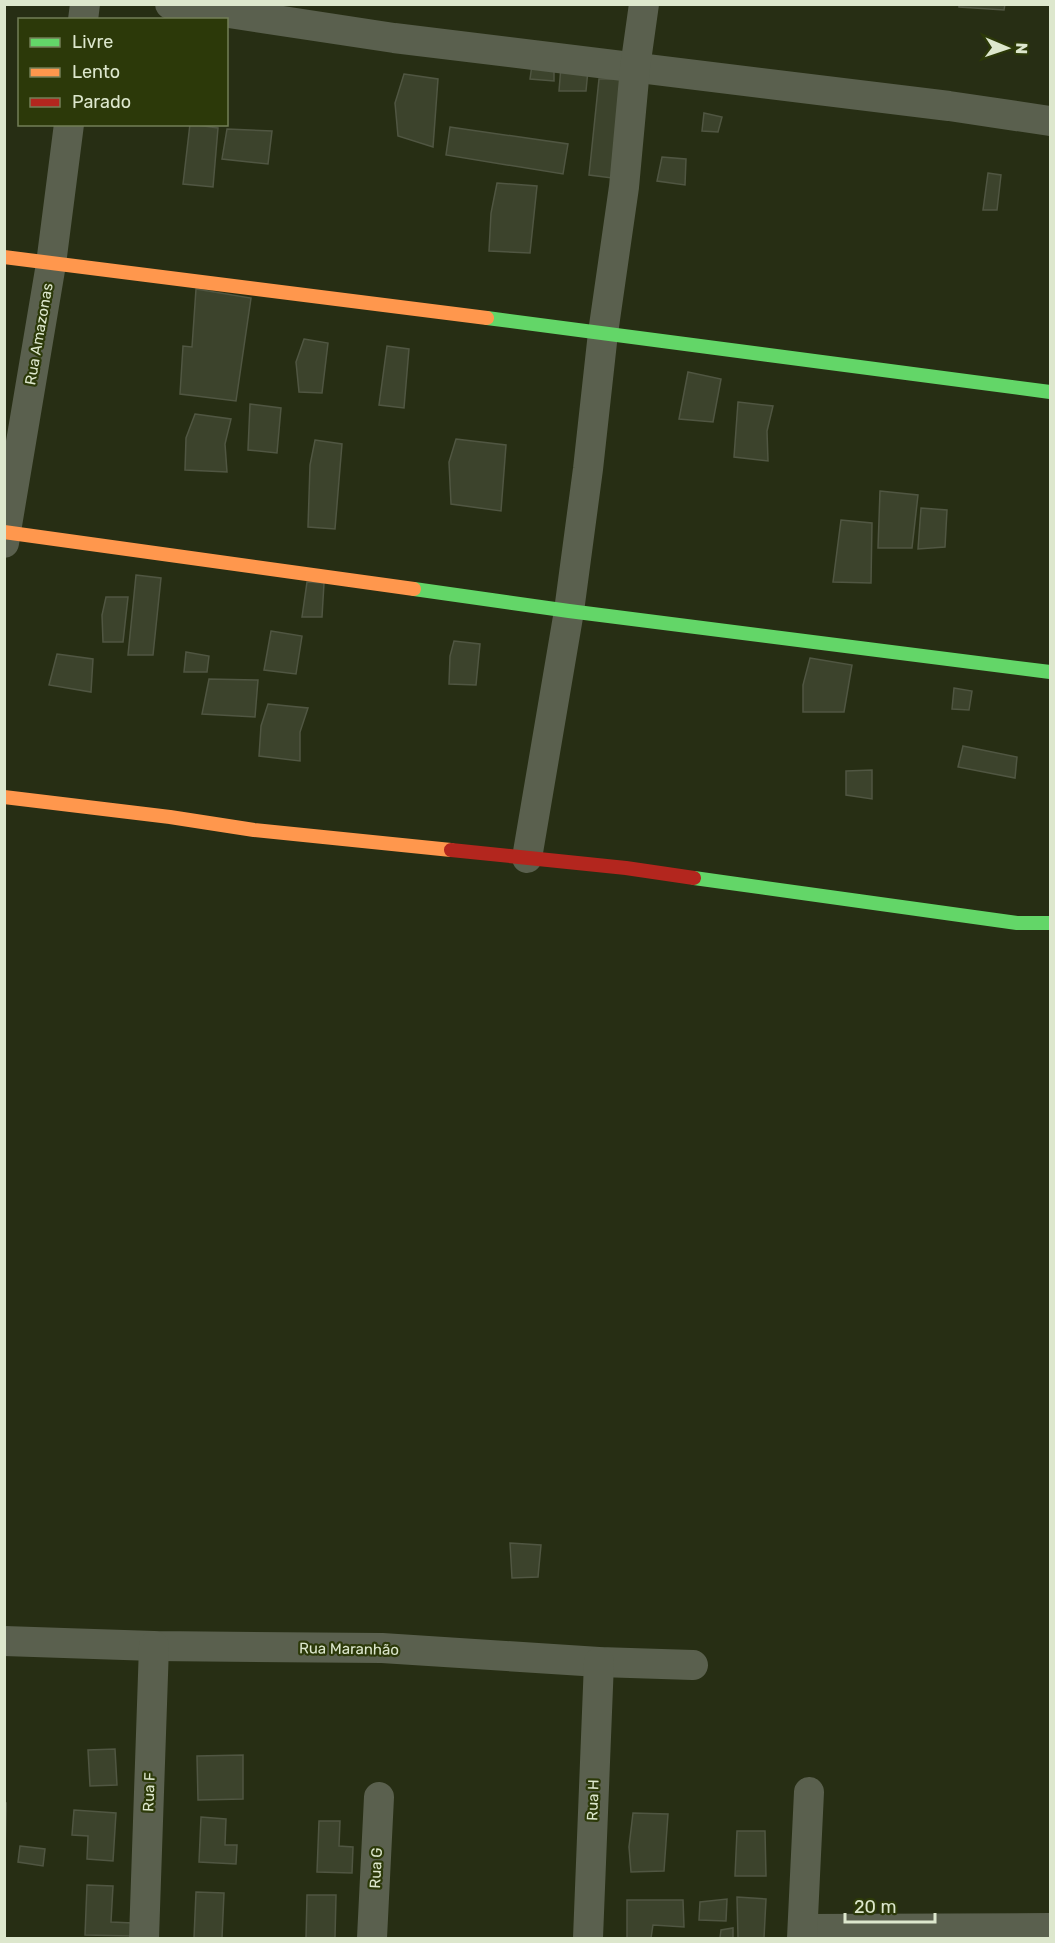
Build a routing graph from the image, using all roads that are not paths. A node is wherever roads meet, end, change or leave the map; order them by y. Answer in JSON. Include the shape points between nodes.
{"nodes":[{"id":1,"x":170,"y":4,"type":"edge"},
{"id":2,"x":644,"y":4,"type":"edge"},
{"id":3,"x":635,"y":68,"type":"junction"},
{"id":4,"x":1050,"y":121,"type":"edge"},
{"id":5,"x":69,"y":126,"type":"edge"},
{"id":6,"x":4,"y":257,"type":"edge"},
{"id":7,"x":51,"y":264,"type":"junction"},
{"id":8,"x":603,"y":333,"type":"junction"},
{"id":9,"x":1050,"y":392,"type":"edge"},
{"id":10,"x":5,"y":535,"type":"edge"},
{"id":11,"x":569,"y":611,"type":"junction"},
{"id":12,"x":1050,"y":672,"type":"edge"},
{"id":13,"x":4,"y":797,"type":"edge"},
{"id":14,"x":527,"y":858,"type":"junction"},
{"id":15,"x":1050,"y":923,"type":"edge"},
{"id":16,"x":4,"y":1641,"type":"edge"},
{"id":17,"x":154,"y":1646,"type":"junction"},
{"id":18,"x":599,"y":1662,"type":"junction"},
{"id":19,"x":693,"y":1665,"type":"dead end"},
{"id":20,"x":809,"y":1792,"type":"dead end"},
{"id":21,"x":380,"y":1797,"type":"dead end"},
{"id":22,"x":1050,"y":1928,"type":"edge"},
{"id":23,"x":802,"y":1934,"type":"edge"},
{"id":24,"x":144,"y":1938,"type":"edge"},
{"id":25,"x":372,"y":1938,"type":"edge"},
{"id":26,"x":588,"y":1938,"type":"edge"}],
"edges":[{"from":1,"to":3,"type":"street","via":[[394,38]]},
{"from":2,"to":3,"type":"street"},
{"from":3,"to":4,"type":"street"},
{"from":3,"to":8,"type":"street","via":[[624,187]]},
{"from":5,"to":7,"type":"street","name":"Rua Amazonas"},
{"from":6,"to":7,"type":"street"},
{"from":7,"to":8,"type":"street"},
{"from":7,"to":10,"type":"street","name":"Rua Amazonas"},
{"from":8,"to":9,"type":"street"},
{"from":8,"to":11,"type":"street"},
{"from":10,"to":11,"type":"street"},
{"from":11,"to":12,"type":"street"},
{"from":11,"to":14,"type":"street"},
{"from":13,"to":14,"type":"street","via":[[254,830]]},
{"from":14,"to":15,"type":"street","via":[[649,871],[1017,924]]},
{"from":16,"to":17,"type":"street","name":"Rua Maranhão"},
{"from":17,"to":18,"type":"street","name":"Rua Maranhão","via":[[382,1648]]},
{"from":17,"to":24,"type":"street","name":"Rua F"},
{"from":18,"to":19,"type":"street","name":"Rua Maranhão"},
{"from":18,"to":26,"type":"street","name":"Rua H"},
{"from":20,"to":23,"type":"street"},
{"from":21,"to":25,"type":"street","name":"Rua G"},
{"from":22,"to":23,"type":"street"}]}
